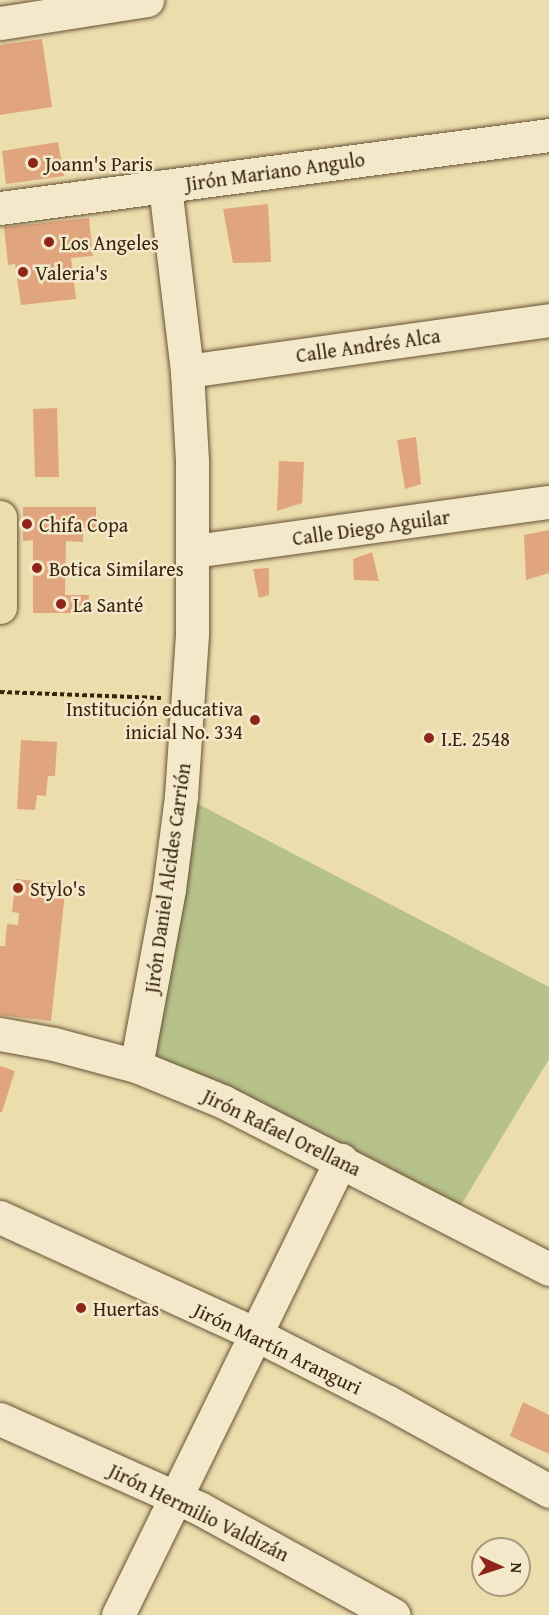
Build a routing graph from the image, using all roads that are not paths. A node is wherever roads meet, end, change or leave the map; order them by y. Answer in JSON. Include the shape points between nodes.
{"nodes":[{"id":1,"x":139,"y":1,"type":"edge"},
{"id":2,"x":0,"y":23,"type":"edge"},
{"id":3,"x":549,"y":135,"type":"edge"},
{"id":4,"x":165,"y":186,"type":"junction"},
{"id":5,"x":0,"y":208,"type":"edge"},
{"id":6,"x":549,"y":320,"type":"edge"},
{"id":7,"x":187,"y":371,"type":"junction"},
{"id":8,"x":549,"y":502,"type":"edge"},
{"id":9,"x":0,"y":517,"type":"edge"},
{"id":10,"x":194,"y":551,"type":"junction"},
{"id":11,"x":0,"y":607,"type":"edge"},
{"id":12,"x":0,"y":1034,"type":"edge"},
{"id":13,"x":136,"y":1066,"type":"junction"},
{"id":14,"x":340,"y":1160,"type":"junction"},
{"id":15,"x":0,"y":1217,"type":"edge"},
{"id":16,"x":545,"y":1258,"type":"edge"},
{"id":17,"x":255,"y":1334,"type":"junction"},
{"id":18,"x":0,"y":1419,"type":"edge"},
{"id":19,"x":549,"y":1491,"type":"edge"},
{"id":20,"x":174,"y":1497,"type":"junction"},
{"id":21,"x":118,"y":1615,"type":"edge"},
{"id":22,"x":394,"y":1615,"type":"edge"}],
"edges":[{"from":1,"to":2,"type":"street"},
{"from":3,"to":4,"type":"street","name":"Jirón Mariano Angulo"},
{"from":4,"to":5,"type":"street","name":"Jirón Mariano Angulo"},
{"from":4,"to":7,"type":"street","name":"Jirón Daniel Alcides Carrión"},
{"from":6,"to":7,"type":"street","name":"Calle Andrés Alca"},
{"from":7,"to":10,"type":"street","name":"Jirón Daniel Alcides Carrión"},
{"from":8,"to":10,"type":"street","name":"Calle Diego Aguilar"},
{"from":9,"to":11,"type":"main road"},
{"from":10,"to":13,"type":"street","name":"Jirón Daniel Alcides Carrión","via":[[181,796],[169,889]]},
{"from":12,"to":13,"type":"street","name":"Jirón Rafael Orellana"},
{"from":13,"to":14,"type":"street","name":"Jirón Rafael Orellana","via":[[224,1102]]},
{"from":14,"to":16,"type":"street","name":"Jirón Rafael Orellana"},
{"from":14,"to":17,"type":"street"},
{"from":15,"to":17,"type":"street","name":"Jirón Martín Aranguri"},
{"from":17,"to":19,"type":"street","name":"Jirón Martín Aranguri"},
{"from":17,"to":20,"type":"street"},
{"from":18,"to":20,"type":"street","name":"Jirón Hermilio Valdizán"},
{"from":20,"to":21,"type":"street"},
{"from":20,"to":22,"type":"street","name":"Jirón Hermilio Valdizán"}]}
